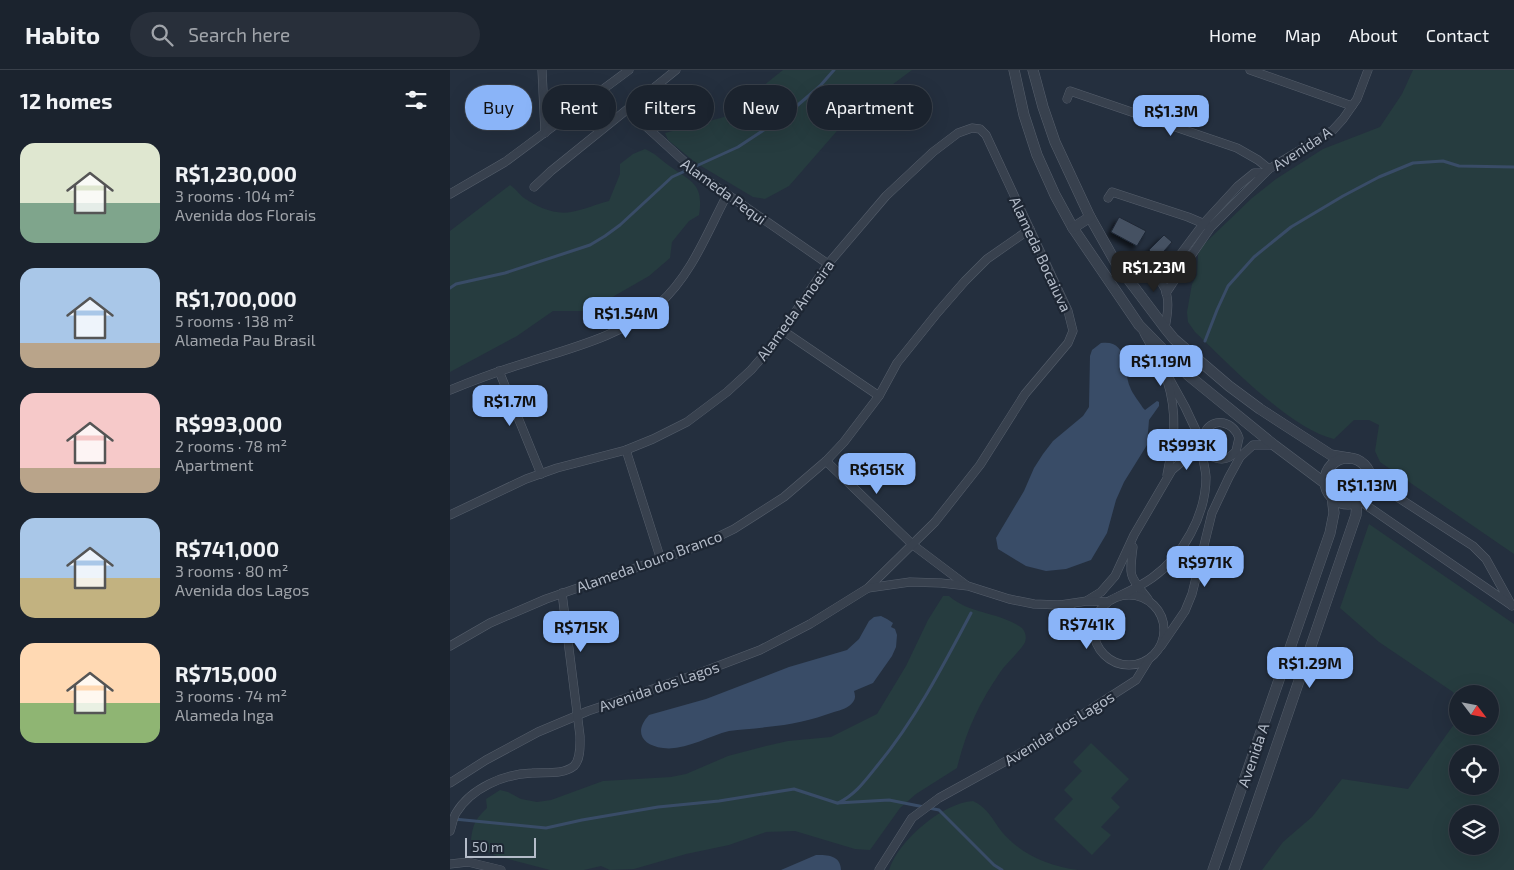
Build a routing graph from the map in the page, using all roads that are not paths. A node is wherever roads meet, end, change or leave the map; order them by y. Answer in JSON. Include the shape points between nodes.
{"nodes":[{"id":1,"x":542,"y":70,"type":"edge"},
{"id":2,"x":629,"y":70,"type":"edge"},
{"id":3,"x":676,"y":70,"type":"edge"},
{"id":4,"x":1014,"y":70,"type":"edge"},
{"id":5,"x":1033,"y":70,"type":"edge"},
{"id":6,"x":1250,"y":70,"type":"edge"},
{"id":7,"x":1368,"y":70,"type":"edge"},
{"id":8,"x":658,"y":85,"type":"edge"},
{"id":9,"x":1067,"y":99,"type":"dead end"},
{"id":10,"x":1352,"y":106,"type":"junction"},
{"id":11,"x":626,"y":112,"type":"edge"},
{"id":12,"x":977,"y":128,"type":"joint"},
{"id":13,"x":649,"y":130,"type":"edge"},
{"id":14,"x":545,"y":133,"type":"junction"},
{"id":15,"x":1267,"y":171,"type":"junction"},
{"id":16,"x":534,"y":187,"type":"dead end"},
{"id":17,"x":450,"y":194,"type":"edge"},
{"id":18,"x":727,"y":194,"type":"junction"},
{"id":19,"x":1108,"y":198,"type":"dead end"},
{"id":20,"x":1090,"y":218,"type":"junction"},
{"id":21,"x":1208,"y":225,"type":"junction"},
{"id":22,"x":1072,"y":228,"type":"junction"},
{"id":23,"x":1030,"y":229,"type":"junction"},
{"id":24,"x":1116,"y":263,"type":"junction"},
{"id":25,"x":828,"y":264,"type":"junction"},
{"id":26,"x":1162,"y":270,"type":"tunnel mouth"},
{"id":27,"x":1155,"y":276,"type":"junction"},
{"id":28,"x":1176,"y":278,"type":"dead end"},
{"id":29,"x":1166,"y":293,"type":"junction"},
{"id":30,"x":1139,"y":325,"type":"junction"},
{"id":31,"x":1165,"y":328,"type":"junction"},
{"id":32,"x":782,"y":330,"type":"junction"},
{"id":33,"x":1155,"y":354,"type":"junction"},
{"id":34,"x":499,"y":371,"type":"junction"},
{"id":35,"x":450,"y":390,"type":"edge"},
{"id":36,"x":879,"y":396,"type":"junction"},
{"id":37,"x":1201,"y":442,"type":"junction"},
{"id":38,"x":1174,"y":444,"type":"junction"},
{"id":39,"x":1253,"y":445,"type":"junction"},
{"id":40,"x":1274,"y":445,"type":"junction"},
{"id":41,"x":626,"y":450,"type":"junction"},
{"id":42,"x":1236,"y":451,"type":"junction"},
{"id":43,"x":1205,"y":454,"type":"junction"},
{"id":44,"x":1190,"y":456,"type":"junction"},
{"id":45,"x":1349,"y":458,"type":"junction"},
{"id":46,"x":826,"y":461,"type":"junction"},
{"id":47,"x":1234,"y":465,"type":"junction"},
{"id":48,"x":541,"y":474,"type":"junction"},
{"id":49,"x":1166,"y":479,"type":"junction"},
{"id":50,"x":1371,"y":480,"type":"junction"},
{"id":51,"x":1326,"y":484,"type":"junction"},
{"id":52,"x":1332,"y":496,"type":"junction"},
{"id":53,"x":1359,"y":501,"type":"junction"},
{"id":54,"x":1200,"y":507,"type":"junction"},
{"id":55,"x":1212,"y":513,"type":"junction"},
{"id":56,"x":450,"y":515,"type":"edge"},
{"id":57,"x":1134,"y":535,"type":"junction"},
{"id":58,"x":913,"y":545,"type":"junction"},
{"id":59,"x":661,"y":560,"type":"junction"},
{"id":60,"x":968,"y":586,"type":"junction"},
{"id":61,"x":1137,"y":586,"type":"junction"},
{"id":62,"x":868,"y":588,"type":"junction"},
{"id":63,"x":562,"y":594,"type":"junction"},
{"id":64,"x":1119,"y":596,"type":"junction"},
{"id":65,"x":1149,"y":601,"type":"junction"},
{"id":66,"x":1087,"y":602,"type":"junction"},
{"id":67,"x":1108,"y":602,"type":"junction"},
{"id":68,"x":1060,"y":605,"type":"junction"},
{"id":69,"x":1513,"y":606,"type":"edge"},
{"id":70,"x":1094,"y":628,"type":"junction"},
{"id":71,"x":450,"y":646,"type":"edge"},
{"id":72,"x":1161,"y":646,"type":"junction"},
{"id":73,"x":1149,"y":659,"type":"junction"},
{"id":74,"x":577,"y":716,"type":"junction"},
{"id":75,"x":450,"y":783,"type":"edge"},
{"id":76,"x":450,"y":831,"type":"edge"},
{"id":77,"x":450,"y":864,"type":"edge"},
{"id":78,"x":501,"y":870,"type":"edge"},
{"id":79,"x":879,"y":870,"type":"edge"},
{"id":80,"x":1213,"y":870,"type":"edge"},
{"id":81,"x":1234,"y":870,"type":"edge"}],
"edges":[{"from":1,"to":14,"type":"street"},
{"from":2,"to":14,"type":"street"},
{"from":3,"to":8,"type":"street"},
{"from":4,"to":22,"type":"street","via":[[1037,154]]},
{"from":5,"to":20,"type":"street","via":[[1055,142]]},
{"from":6,"to":10,"type":"street"},
{"from":7,"to":10,"type":"street","name":"Avenida A"},
{"from":9,"to":15,"type":"street","via":[[1070,90],[1237,148],[1258,160]]},
{"from":10,"to":15,"type":"street","name":"Avenida A","via":[[1333,130]]},
{"from":11,"to":16,"type":"street"},
{"from":12,"to":23,"type":"street","name":"Alameda Bocaiuva","via":[[986,135]]},
{"from":12,"to":25,"type":"street","name":"Alameda Amoeira","via":[[958,133],[933,152],[886,196]]},
{"from":13,"to":18,"type":"street","name":"Alameda Pequi","via":[[678,158]]},
{"from":14,"to":17,"type":"street","via":[[505,162]]},
{"from":15,"to":21,"type":"street","name":"Avenida A"},
{"from":15,"to":21,"type":"street","name":"Avenida A","via":[[1254,173],[1245,181]]},
{"from":18,"to":25,"type":"street","name":"Alameda Pequi"},
{"from":18,"to":34,"type":"street","via":[[678,283],[644,316],[595,340]]},
{"from":19,"to":21,"type":"street","via":[[1112,192]]},
{"from":20,"to":22,"type":"street"},
{"from":20,"to":24,"type":"street"},
{"from":21,"to":21,"type":"street","via":[[1184,266],[1177,258]]},
{"from":22,"to":30,"type":"street"},
{"from":23,"to":36,"type":"street","name":"Alameda Louro Branco","via":[[987,259],[965,281],[897,363]]},
{"from":23,"to":58,"type":"street","name":"Alameda Bocaiuva","via":[[1068,312],[1072,335],[1025,394],[980,465]]},
{"from":24,"to":27,"type":"street"},
{"from":24,"to":31,"type":"street"},
{"from":25,"to":32,"type":"street","name":"Alameda Amoeira"},
{"from":26,"to":27,"type":"street"},
{"from":27,"to":29,"type":"street","via":[[1163,283]]},
{"from":28,"to":29,"type":"street"},
{"from":29,"to":31,"type":"street","via":[[1168,314]]},
{"from":30,"to":33,"type":"street"},
{"from":30,"to":40,"type":"street","via":[[1188,375]]},
{"from":31,"to":45,"type":"street","via":[[1222,380],[1260,409],[1330,455]]},
{"from":32,"to":36,"type":"street"},
{"from":32,"to":41,"type":"street","name":"Alameda Amoeira","via":[[751,370],[727,392],[687,422]]},
{"from":33,"to":37,"type":"street"},
{"from":33,"to":38,"type":"street","via":[[1169,386],[1175,423]]},
{"from":34,"to":35,"type":"street"},
{"from":34,"to":48,"type":"street"},
{"from":36,"to":46,"type":"street","name":"Alameda Louro Branco"},
{"from":37,"to":42,"type":"street","via":[[1211,425],[1224,422],[1238,433]]},
{"from":37,"to":43,"type":"street"},
{"from":38,"to":44,"type":"street","via":[[1181,454]]},
{"from":38,"to":49,"type":"street"},
{"from":39,"to":40,"type":"street"},
{"from":39,"to":42,"type":"street"},
{"from":39,"to":47,"type":"street","name":"Avenida dos Lagos"},
{"from":40,"to":51,"type":"street"},
{"from":41,"to":48,"type":"street","name":"Alameda Amoeira"},
{"from":41,"to":59,"type":"street"},
{"from":42,"to":43,"type":"street","via":[[1225,459]]},
{"from":42,"to":47,"type":"street"},
{"from":43,"to":44,"type":"street"},
{"from":43,"to":54,"type":"street","name":"Avenida dos Lagos","via":[[1205,488]]},
{"from":44,"to":49,"type":"street"},
{"from":45,"to":50,"type":"street","via":[[1367,467]]},
{"from":45,"to":51,"type":"street","via":[[1336,461],[1328,471]]},
{"from":46,"to":58,"type":"street"},
{"from":46,"to":59,"type":"street","name":"Alameda Louro Branco","via":[[784,497],[734,529]]},
{"from":47,"to":55,"type":"street","name":"Avenida dos Lagos"},
{"from":48,"to":56,"type":"street","name":"Alameda Amoeira"},
{"from":49,"to":57,"type":"street"},
{"from":50,"to":53,"type":"street","via":[[1367,493]]},
{"from":50,"to":69,"type":"street","via":[[1473,546],[1486,559]]},
{"from":51,"to":52,"type":"street"},
{"from":52,"to":53,"type":"street","via":[[1344,503]]},
{"from":52,"to":80,"type":"street","name":"Avenida A","via":[[1334,513],[1330,533]]},
{"from":53,"to":69,"type":"street"},
{"from":53,"to":81,"type":"street","name":"Avenida A"},
{"from":54,"to":55,"type":"street"},
{"from":54,"to":61,"type":"street","name":"Avenida dos Lagos","via":[[1194,528],[1177,553],[1161,571]]},
{"from":55,"to":72,"type":"street","name":"Avenida dos Lagos","via":[[1192,594]]},
{"from":57,"to":61,"type":"street","via":[[1129,566]]},
{"from":57,"to":66,"type":"street","via":[[1115,576]]},
{"from":58,"to":60,"type":"street"},
{"from":58,"to":62,"type":"street","name":"Avenida dos Lagos"},
{"from":59,"to":63,"type":"street","name":"Alameda Louro Branco"},
{"from":60,"to":62,"type":"street","name":"Avenida dos Lagos","via":[[910,582]]},
{"from":60,"to":68,"type":"street","name":"Avenida dos Lagos","via":[[1009,600]]},
{"from":61,"to":64,"type":"street","name":"Avenida dos Lagos"},
{"from":61,"to":65,"type":"street"},
{"from":62,"to":74,"type":"street","name":"Avenida dos Lagos","via":[[760,650]]},
{"from":63,"to":71,"type":"street","name":"Alameda Louro Branco","via":[[490,623]]},
{"from":63,"to":74,"type":"street"},
{"from":64,"to":65,"type":"street","via":[[1132,595]]},
{"from":64,"to":67,"type":"street","name":"Avenida dos Lagos"},
{"from":65,"to":72,"type":"street","via":[[1163,621]]},
{"from":66,"to":67,"type":"street","name":"Avenida dos Lagos"},
{"from":66,"to":68,"type":"street","name":"Avenida dos Lagos"},
{"from":67,"to":70,"type":"street","via":[[1100,611]]},
{"from":68,"to":70,"type":"street","name":"Avenida dos Lagos","via":[[1077,613]]},
{"from":70,"to":73,"type":"street","via":[[1100,650],[1114,662],[1132,665]]},
{"from":72,"to":73,"type":"street","name":"Avenida dos Lagos"},
{"from":73,"to":79,"type":"street","name":"Avenida dos Lagos","via":[[1136,680],[1035,745],[939,798],[912,818]]},
{"from":74,"to":75,"type":"street","name":"Avenida dos Lagos","via":[[538,732]]},
{"from":74,"to":76,"type":"street","via":[[580,753],[575,765],[562,772],[524,773],[488,783],[456,813]]},
{"from":77,"to":78,"type":"street","via":[[468,862]]}]}
